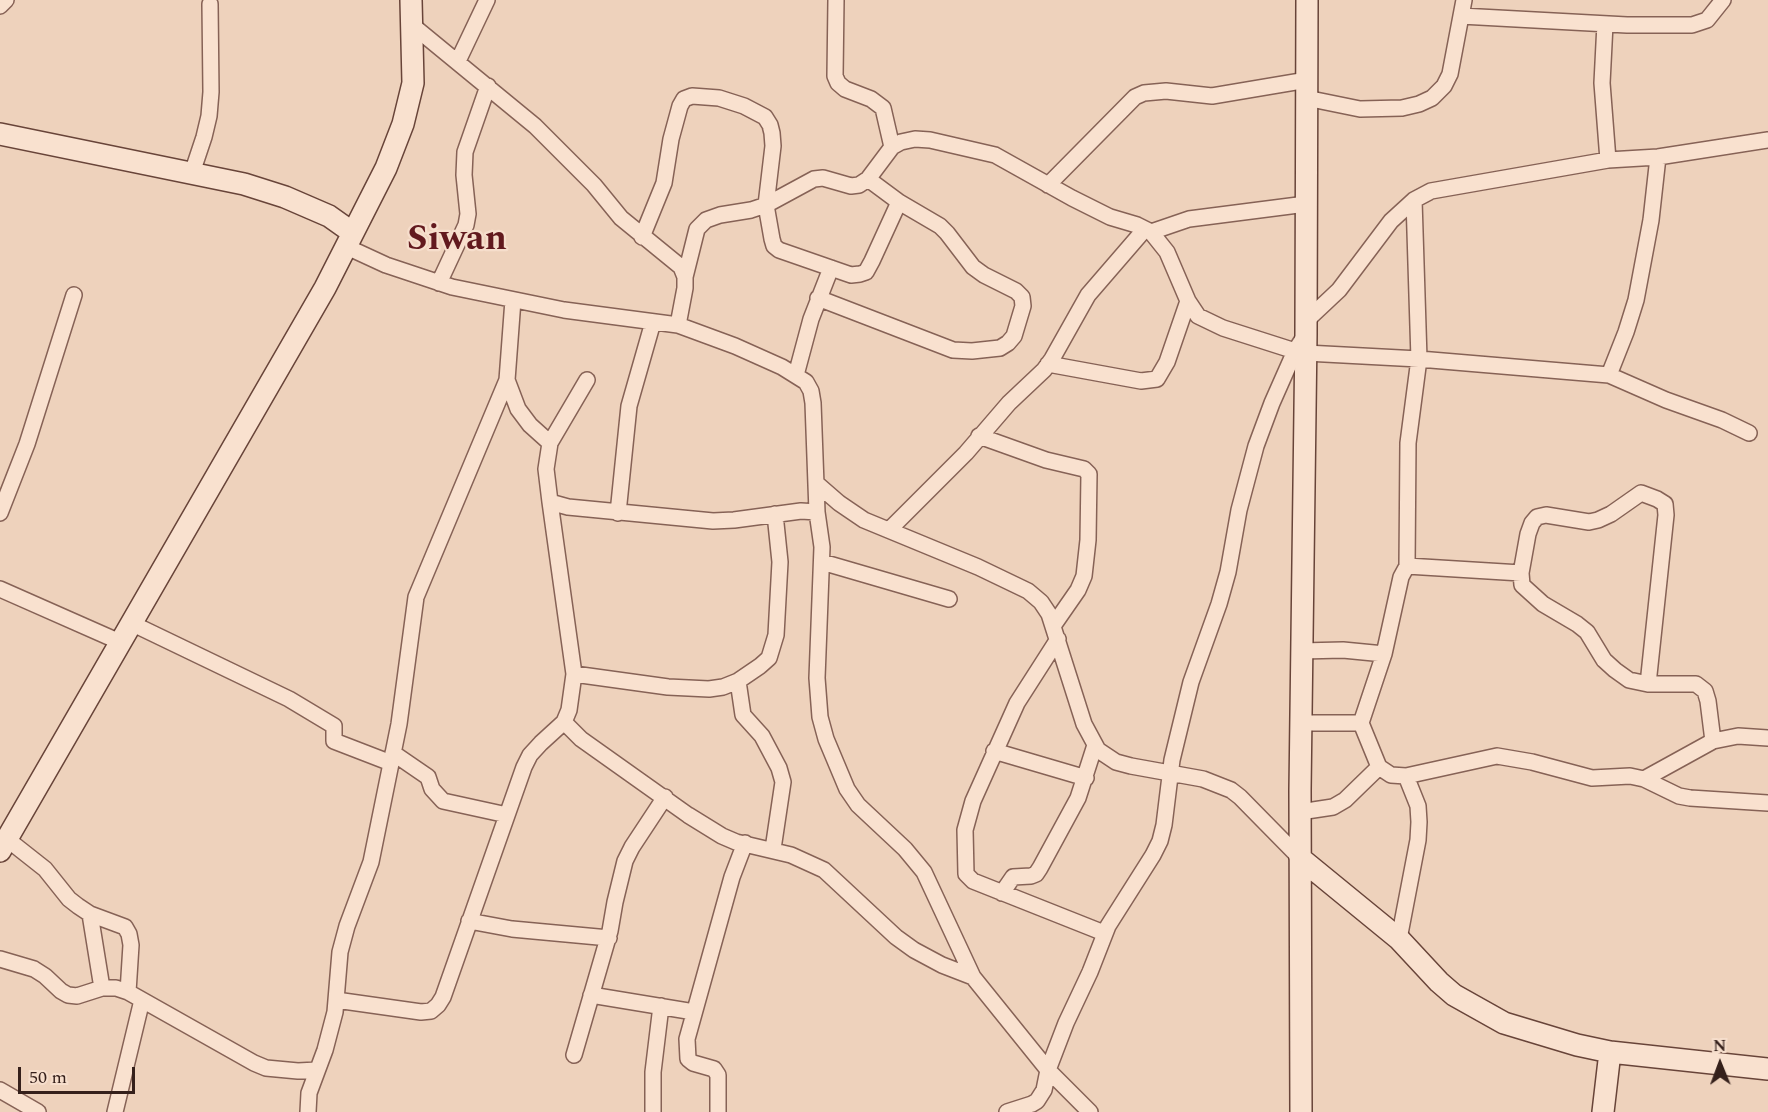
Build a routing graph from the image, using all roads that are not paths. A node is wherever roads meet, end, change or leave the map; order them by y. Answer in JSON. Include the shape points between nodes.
{"nodes":[{"id":1,"x":6,"y":0,"type":"edge"},
{"id":2,"x":411,"y":0,"type":"edge"},
{"id":3,"x":487,"y":0,"type":"edge"},
{"id":4,"x":836,"y":0,"type":"edge"},
{"id":5,"x":1307,"y":0,"type":"edge"},
{"id":6,"x":1464,"y":0,"type":"edge"},
{"id":7,"x":1723,"y":0,"type":"edge"},
{"id":8,"x":210,"y":4,"type":"dead end"},
{"id":9,"x":0,"y":6,"type":"edge"},
{"id":10,"x":1461,"y":16,"type":"junction"},
{"id":11,"x":412,"y":24,"type":"junction"},
{"id":12,"x":1605,"y":24,"type":"junction"},
{"id":13,"x":458,"y":61,"type":"junction"},
{"id":14,"x":488,"y":86,"type":"junction"},
{"id":15,"x":1307,"y":89,"type":"junction"},
{"id":16,"x":0,"y":135,"type":"edge"},
{"id":17,"x":1768,"y":140,"type":"edge"},
{"id":18,"x":892,"y":147,"type":"junction"},
{"id":19,"x":1658,"y":157,"type":"junction"},
{"id":20,"x":1608,"y":160,"type":"junction"},
{"id":21,"x":192,"y":173,"type":"junction"},
{"id":22,"x":868,"y":179,"type":"junction"},
{"id":23,"x":1048,"y":185,"type":"junction"},
{"id":24,"x":1414,"y":200,"type":"junction"},
{"id":25,"x":899,"y":202,"type":"junction"},
{"id":26,"x":1306,"y":204,"type":"junction"},
{"id":27,"x":766,"y":205,"type":"junction"},
{"id":28,"x":1148,"y":231,"type":"junction"},
{"id":29,"x":642,"y":237,"type":"junction"},
{"id":30,"x":350,"y":240,"type":"junction"},
{"id":31,"x":831,"y":268,"type":"junction"},
{"id":32,"x":685,"y":277,"type":"junction"},
{"id":33,"x":439,"y":283,"type":"junction"},
{"id":34,"x":74,"y":295,"type":"dead end"},
{"id":35,"x":818,"y":298,"type":"junction"},
{"id":36,"x":513,"y":300,"type":"junction"},
{"id":37,"x":1188,"y":301,"type":"junction"},
{"id":38,"x":653,"y":322,"type":"junction"},
{"id":39,"x":678,"y":325,"type":"junction"},
{"id":40,"x":1303,"y":340,"type":"junction"},
{"id":41,"x":1419,"y":359,"type":"junction"},
{"id":42,"x":1048,"y":364,"type":"junction"},
{"id":43,"x":796,"y":375,"type":"junction"},
{"id":44,"x":1609,"y":375,"type":"junction"},
{"id":45,"x":507,"y":380,"type":"junction"},
{"id":46,"x":587,"y":380,"type":"dead end"},
{"id":47,"x":1749,"y":433,"type":"dead end"},
{"id":48,"x":979,"y":436,"type":"junction"},
{"id":49,"x":550,"y":443,"type":"junction"},
{"id":50,"x":816,"y":483,"type":"junction"},
{"id":51,"x":550,"y":502,"type":"junction"},
{"id":52,"x":817,"y":512,"type":"junction"},
{"id":53,"x":0,"y":513,"type":"edge"},
{"id":54,"x":618,"y":513,"type":"junction"},
{"id":55,"x":775,"y":514,"type":"junction"},
{"id":56,"x":889,"y":530,"type":"junction"},
{"id":57,"x":822,"y":562,"type":"junction"},
{"id":58,"x":1407,"y":566,"type":"junction"},
{"id":59,"x":1521,"y":573,"type":"junction"},
{"id":60,"x":0,"y":589,"type":"edge"},
{"id":61,"x":949,"y":599,"type":"dead end"},
{"id":62,"x":131,"y":623,"type":"junction"},
{"id":63,"x":1056,"y":633,"type":"junction"},
{"id":64,"x":120,"y":642,"type":"junction"},
{"id":65,"x":1301,"y":651,"type":"junction"},
{"id":66,"x":1384,"y":654,"type":"junction"},
{"id":67,"x":573,"y":674,"type":"junction"},
{"id":68,"x":738,"y":681,"type":"junction"},
{"id":69,"x":1648,"y":684,"type":"junction"},
{"id":70,"x":564,"y":722,"type":"junction"},
{"id":71,"x":1300,"y":723,"type":"junction"},
{"id":72,"x":1361,"y":723,"type":"junction"},
{"id":73,"x":1768,"y":738,"type":"edge"},
{"id":74,"x":1713,"y":741,"type":"junction"},
{"id":75,"x":1095,"y":745,"type":"junction"},
{"id":76,"x":994,"y":751,"type":"junction"},
{"id":77,"x":392,"y":758,"type":"junction"},
{"id":78,"x":1379,"y":767,"type":"junction"},
{"id":79,"x":1169,"y":773,"type":"junction"},
{"id":80,"x":1406,"y":776,"type":"junction"},
{"id":81,"x":1086,"y":778,"type":"junction"},
{"id":82,"x":1644,"y":779,"type":"junction"},
{"id":83,"x":664,"y":797,"type":"junction"},
{"id":84,"x":1768,"y":803,"type":"edge"},
{"id":85,"x":1300,"y":812,"type":"junction"},
{"id":86,"x":507,"y":815,"type":"junction"},
{"id":87,"x":745,"y":843,"type":"junction"},
{"id":88,"x":3,"y":845,"type":"edge"},
{"id":89,"x":774,"y":849,"type":"junction"},
{"id":90,"x":1300,"y":858,"type":"junction"},
{"id":91,"x":1002,"y":893,"type":"junction"},
{"id":92,"x":90,"y":914,"type":"junction"},
{"id":93,"x":469,"y":921,"type":"junction"},
{"id":94,"x":1104,"y":933,"type":"junction"},
{"id":95,"x":609,"y":938,"type":"junction"},
{"id":96,"x":1400,"y":939,"type":"junction"},
{"id":97,"x":0,"y":959,"type":"edge"},
{"id":98,"x":973,"y":977,"type":"junction"},
{"id":99,"x":102,"y":988,"type":"junction"},
{"id":100,"x":591,"y":995,"type":"junction"},
{"id":101,"x":135,"y":996,"type":"junction"},
{"id":102,"x":336,"y":1000,"type":"junction"},
{"id":103,"x":661,"y":1006,"type":"junction"},
{"id":104,"x":694,"y":1012,"type":"junction"},
{"id":105,"x":1610,"y":1052,"type":"junction"},
{"id":106,"x":574,"y":1055,"type":"dead end"},
{"id":107,"x":1768,"y":1069,"type":"edge"},
{"id":108,"x":317,"y":1070,"type":"junction"},
{"id":109,"x":1048,"y":1070,"type":"junction"},
{"id":110,"x":0,"y":1090,"type":"edge"},
{"id":111,"x":38,"y":1112,"type":"edge"},
{"id":112,"x":115,"y":1112,"type":"edge"},
{"id":113,"x":308,"y":1112,"type":"edge"},
{"id":114,"x":653,"y":1112,"type":"edge"},
{"id":115,"x":718,"y":1112,"type":"edge"},
{"id":116,"x":1007,"y":1112,"type":"edge"},
{"id":117,"x":1090,"y":1112,"type":"edge"},
{"id":118,"x":1301,"y":1112,"type":"edge"},
{"id":119,"x":1603,"y":1112,"type":"edge"}],
"edges":[{"from":1,"to":9,"type":"street"},
{"from":2,"to":11,"type":"street"},
{"from":3,"to":13,"type":"street"},
{"from":4,"to":18,"type":"street","via":[[835,76],[845,89],[883,108]]},
{"from":5,"to":15,"type":"street"},
{"from":6,"to":10,"type":"street"},
{"from":7,"to":12,"type":"street","via":[[1707,20],[1692,26]]},
{"from":8,"to":21,"type":"street","via":[[209,116]]},
{"from":10,"to":12,"type":"street"},
{"from":10,"to":15,"type":"street","via":[[1450,74],[1432,99],[1402,108],[1360,109]]},
{"from":11,"to":13,"type":"street"},
{"from":11,"to":30,"type":"street","via":[[413,82],[404,124]]},
{"from":12,"to":20,"type":"street","via":[[1601,68]]},
{"from":13,"to":14,"type":"street"},
{"from":14,"to":29,"type":"street","via":[[535,126]]},
{"from":14,"to":33,"type":"street","via":[[465,152],[466,225]]},
{"from":15,"to":23,"type":"street","via":[[1212,96],[1144,93]]},
{"from":15,"to":26,"type":"street"},
{"from":16,"to":21,"type":"street"},
{"from":17,"to":19,"type":"street"},
{"from":18,"to":22,"type":"street"},
{"from":18,"to":23,"type":"street","via":[[915,139],[970,148],[1005,160]]},
{"from":19,"to":20,"type":"street"},
{"from":19,"to":44,"type":"street","via":[[1651,220],[1635,300]]},
{"from":20,"to":24,"type":"street","via":[[1449,186]]},
{"from":21,"to":30,"type":"street","via":[[285,197],[329,216]]},
{"from":22,"to":25,"type":"street"},
{"from":22,"to":27,"type":"street","via":[[851,186],[814,178]]},
{"from":23,"to":28,"type":"street","via":[[1110,217]]},
{"from":24,"to":40,"type":"street","via":[[1391,221]]},
{"from":24,"to":41,"type":"street"},
{"from":25,"to":31,"type":"street","via":[[866,272],[851,274]]},
{"from":25,"to":35,"type":"street","via":[[940,226],[973,267],[1022,297],[1014,336],[1000,348],[953,350]]},
{"from":26,"to":28,"type":"street","via":[[1189,219]]},
{"from":26,"to":40,"type":"street"},
{"from":27,"to":29,"type":"street","via":[[772,133],[765,117],[719,98],[692,96],[680,106],[662,189]]},
{"from":27,"to":31,"type":"street","via":[[774,246]]},
{"from":27,"to":32,"type":"street","via":[[706,220],[697,229]]},
{"from":28,"to":37,"type":"street","via":[[1167,252]]},
{"from":28,"to":42,"type":"street","via":[[1088,295]]},
{"from":29,"to":32,"type":"street","via":[[681,267]]},
{"from":30,"to":33,"type":"street","via":[[386,265]]},
{"from":30,"to":62,"type":"street"},
{"from":31,"to":35,"type":"street"},
{"from":32,"to":39,"type":"street"},
{"from":33,"to":36,"type":"street"},
{"from":34,"to":53,"type":"street","via":[[27,444]]},
{"from":35,"to":43,"type":"street"},
{"from":36,"to":38,"type":"street"},
{"from":36,"to":45,"type":"street"},
{"from":37,"to":40,"type":"street","via":[[1198,316],[1209,322]]},
{"from":37,"to":42,"type":"street","via":[[1167,362],[1157,379],[1141,381]]},
{"from":38,"to":39,"type":"street"},
{"from":38,"to":54,"type":"street","via":[[629,406]]},
{"from":39,"to":43,"type":"street"},
{"from":40,"to":41,"type":"street"},
{"from":40,"to":65,"type":"street"},
{"from":40,"to":79,"type":"street","via":[[1256,446],[1226,580],[1191,682]]},
{"from":41,"to":44,"type":"street"},
{"from":41,"to":58,"type":"street","via":[[1408,444]]},
{"from":42,"to":48,"type":"street"},
{"from":43,"to":50,"type":"street","via":[[811,391]]},
{"from":44,"to":47,"type":"street"},
{"from":45,"to":49,"type":"street","via":[[518,409]]},
{"from":45,"to":77,"type":"street","via":[[416,597]]},
{"from":46,"to":49,"type":"street"},
{"from":48,"to":56,"type":"street"},
{"from":48,"to":63,"type":"street","via":[[1084,469],[1089,474],[1084,576]]},
{"from":49,"to":51,"type":"street","via":[[546,469]]},
{"from":50,"to":52,"type":"street"},
{"from":50,"to":56,"type":"street","via":[[854,514]]},
{"from":51,"to":54,"type":"street"},
{"from":51,"to":67,"type":"street"},
{"from":52,"to":55,"type":"street"},
{"from":52,"to":57,"type":"street"},
{"from":54,"to":55,"type":"street","via":[[712,521]]},
{"from":55,"to":68,"type":"street","via":[[780,562],[773,647],[769,658]]},
{"from":56,"to":63,"type":"street","via":[[1028,591],[1041,602]]},
{"from":57,"to":61,"type":"street"},
{"from":57,"to":98,"type":"street","via":[[817,678],[826,739],[858,805],[924,872]]},
{"from":58,"to":59,"type":"street"},
{"from":58,"to":66,"type":"street","via":[[1401,577]]},
{"from":59,"to":69,"type":"street","via":[[1522,585],[1530,595],[1587,632],[1615,670],[1629,680]]},
{"from":59,"to":69,"type":"street","via":[[1528,534],[1537,517],[1598,520],[1641,493],[1665,504]]},
{"from":60,"to":64,"type":"street"},
{"from":62,"to":64,"type":"street"},
{"from":62,"to":77,"type":"street","via":[[289,699],[334,726],[334,741]]},
{"from":63,"to":75,"type":"street","via":[[1082,718]]},
{"from":63,"to":76,"type":"street"},
{"from":64,"to":88,"type":"street"},
{"from":65,"to":66,"type":"street"},
{"from":65,"to":71,"type":"street"},
{"from":66,"to":72,"type":"street"},
{"from":67,"to":68,"type":"street","via":[[690,689],[723,687]]},
{"from":67,"to":70,"type":"street"},
{"from":68,"to":89,"type":"street","via":[[743,715],[762,736],[783,782]]},
{"from":69,"to":74,"type":"street","via":[[1696,684],[1705,691]]},
{"from":70,"to":83,"type":"street","via":[[588,744]]},
{"from":70,"to":86,"type":"street","via":[[531,755]]},
{"from":71,"to":72,"type":"street"},
{"from":71,"to":85,"type":"street"},
{"from":72,"to":78,"type":"street"},
{"from":73,"to":74,"type":"street","via":[[1738,736]]},
{"from":74,"to":82,"type":"street"},
{"from":75,"to":79,"type":"street","via":[[1116,762]]},
{"from":75,"to":81,"type":"street"},
{"from":76,"to":81,"type":"street"},
{"from":76,"to":91,"type":"street","via":[[968,816],[965,863],[966,874],[973,881]]},
{"from":77,"to":86,"type":"street","via":[[424,772],[443,801]]},
{"from":77,"to":102,"type":"street","via":[[371,862],[340,952]]},
{"from":78,"to":80,"type":"street","via":[[1390,775]]},
{"from":78,"to":85,"type":"street","via":[[1333,807]]},
{"from":79,"to":90,"type":"street","via":[[1203,779],[1231,790]]},
{"from":79,"to":94,"type":"street","via":[[1160,841]]},
{"from":80,"to":82,"type":"street","via":[[1497,756],[1592,778]]},
{"from":80,"to":96,"type":"street","via":[[1418,806],[1419,822]]},
{"from":81,"to":91,"type":"street","via":[[1036,874],[1013,877]]},
{"from":82,"to":84,"type":"street","via":[[1690,798]]},
{"from":83,"to":87,"type":"street","via":[[722,836]]},
{"from":83,"to":95,"type":"street","via":[[625,861]]},
{"from":85,"to":90,"type":"street"},
{"from":86,"to":93,"type":"street"},
{"from":87,"to":89,"type":"street"},
{"from":87,"to":104,"type":"street"},
{"from":88,"to":92,"type":"street","via":[[37,861],[69,899]]},
{"from":89,"to":98,"type":"street","via":[[824,870],[914,950]]},
{"from":90,"to":96,"type":"street"},
{"from":90,"to":118,"type":"street"},
{"from":91,"to":94,"type":"street"},
{"from":92,"to":99,"type":"street"},
{"from":92,"to":101,"type":"street","via":[[125,927],[129,934]]},
{"from":93,"to":95,"type":"street"},
{"from":93,"to":102,"type":"street","via":[[443,997],[431,1011]]},
{"from":94,"to":109,"type":"street"},
{"from":95,"to":100,"type":"street"},
{"from":96,"to":105,"type":"street","via":[[1438,982],[1488,1014],[1525,1030]]},
{"from":97,"to":99,"type":"street","via":[[34,969],[68,995]]},
{"from":98,"to":109,"type":"street"},
{"from":99,"to":101,"type":"street","via":[[116,988]]},
{"from":100,"to":103,"type":"street"},
{"from":100,"to":106,"type":"street"},
{"from":101,"to":108,"type":"street","via":[[266,1068]]},
{"from":101,"to":112,"type":"street"},
{"from":102,"to":108,"type":"street","via":[[331,1032]]},
{"from":103,"to":104,"type":"street"},
{"from":103,"to":114,"type":"street","via":[[653,1072]]},
{"from":104,"to":115,"type":"street","via":[[687,1040],[688,1059],[714,1069],[718,1075]]},
{"from":105,"to":107,"type":"street"},
{"from":105,"to":119,"type":"street"},
{"from":108,"to":113,"type":"street","via":[[309,1093]]},
{"from":109,"to":116,"type":"street","via":[[1037,1101]]},
{"from":109,"to":117,"type":"street"},
{"from":110,"to":111,"type":"street"}]}
